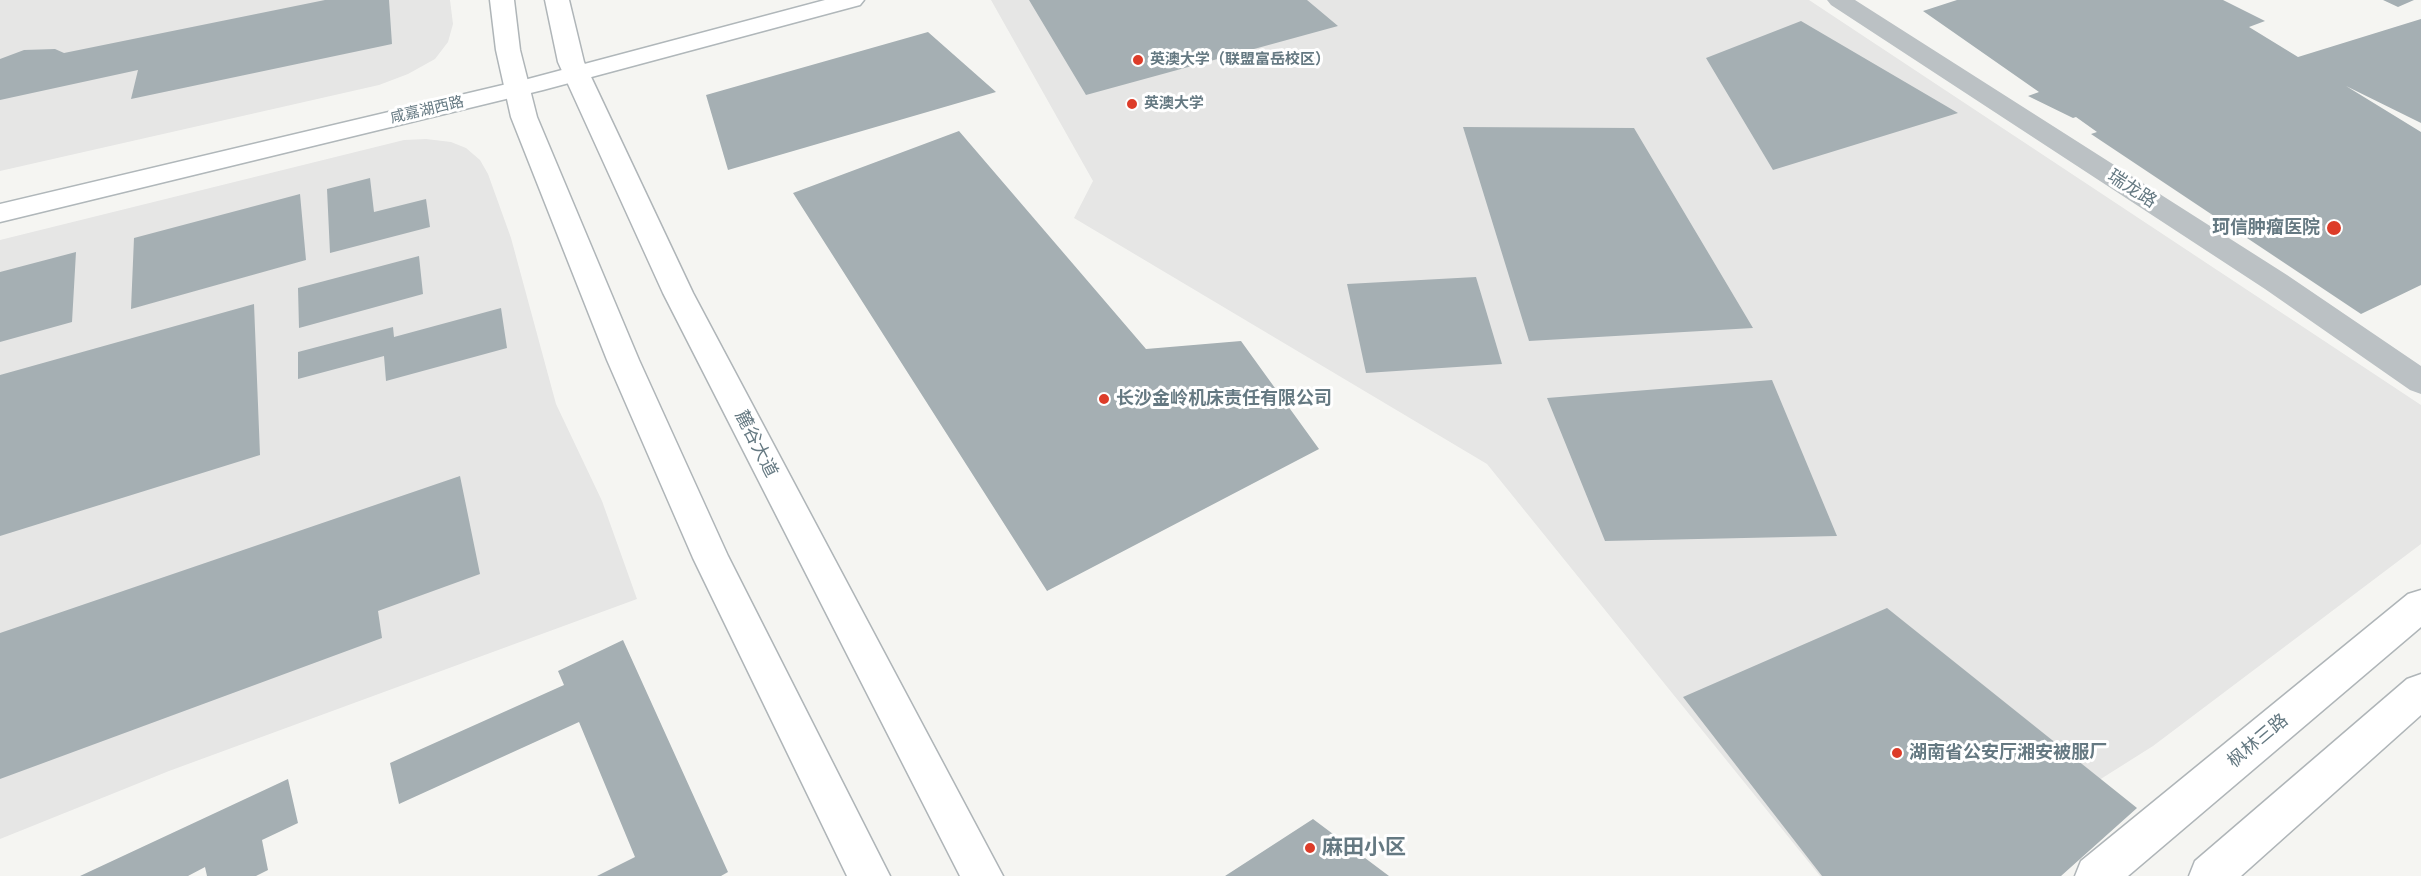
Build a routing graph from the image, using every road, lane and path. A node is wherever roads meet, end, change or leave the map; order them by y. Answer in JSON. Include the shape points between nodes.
{"nodes":[{"id":1,"x":502,"y":0,"type":"edge"},
{"id":2,"x":557,"y":0,"type":"edge"},
{"id":3,"x":809,"y":0,"type":"edge"},
{"id":4,"x":852,"y":0,"type":"edge"},
{"id":5,"x":1839,"y":0,"type":"edge"},
{"id":6,"x":1854,"y":0,"type":"edge"},
{"id":7,"x":573,"y":68,"type":"junction"},
{"id":8,"x":515,"y":83,"type":"junction"},
{"id":9,"x":0,"y":198,"type":"edge"},
{"id":10,"x":0,"y":213,"type":"edge"},
{"id":11,"x":2421,"y":368,"type":"edge"},
{"id":12,"x":2421,"y":382,"type":"edge"},
{"id":13,"x":2421,"y":605,"type":"edge"},
{"id":14,"x":2421,"y":691,"type":"edge"},
{"id":15,"x":869,"y":876,"type":"edge"},
{"id":16,"x":982,"y":876,"type":"edge"},
{"id":17,"x":2096,"y":876,"type":"edge"},
{"id":18,"x":2210,"y":876,"type":"edge"}],
"edges":[{"from":1,"to":8,"type":"main road"},
{"from":2,"to":7,"type":"main road","name":"麓谷大道"},
{"from":3,"to":7,"type":"main road","name":"咸嘉湖西路"},
{"from":4,"to":7,"type":"main road","name":"咸嘉湖西路","via":[[741,32]]},
{"from":5,"to":12,"type":"street","name":"瑞龙路","via":[[2276,282]]},
{"from":6,"to":11,"type":"street","name":"瑞龙路","via":[[2275,268]]},
{"from":7,"to":8,"type":"main road","name":"咸嘉湖西路"},
{"from":7,"to":16,"type":"main road","name":"麓谷大道","via":[[678,292]]},
{"from":8,"to":9,"type":"main road","name":"咸嘉湖西路"},
{"from":8,"to":10,"type":"main road","name":"咸嘉湖西路"},
{"from":8,"to":15,"type":"main road","via":[[524,117],[623,360],[706,548]]},
{"from":13,"to":17,"type":"main road","name":"枫林三路"},
{"from":14,"to":18,"type":"main road"}]}
